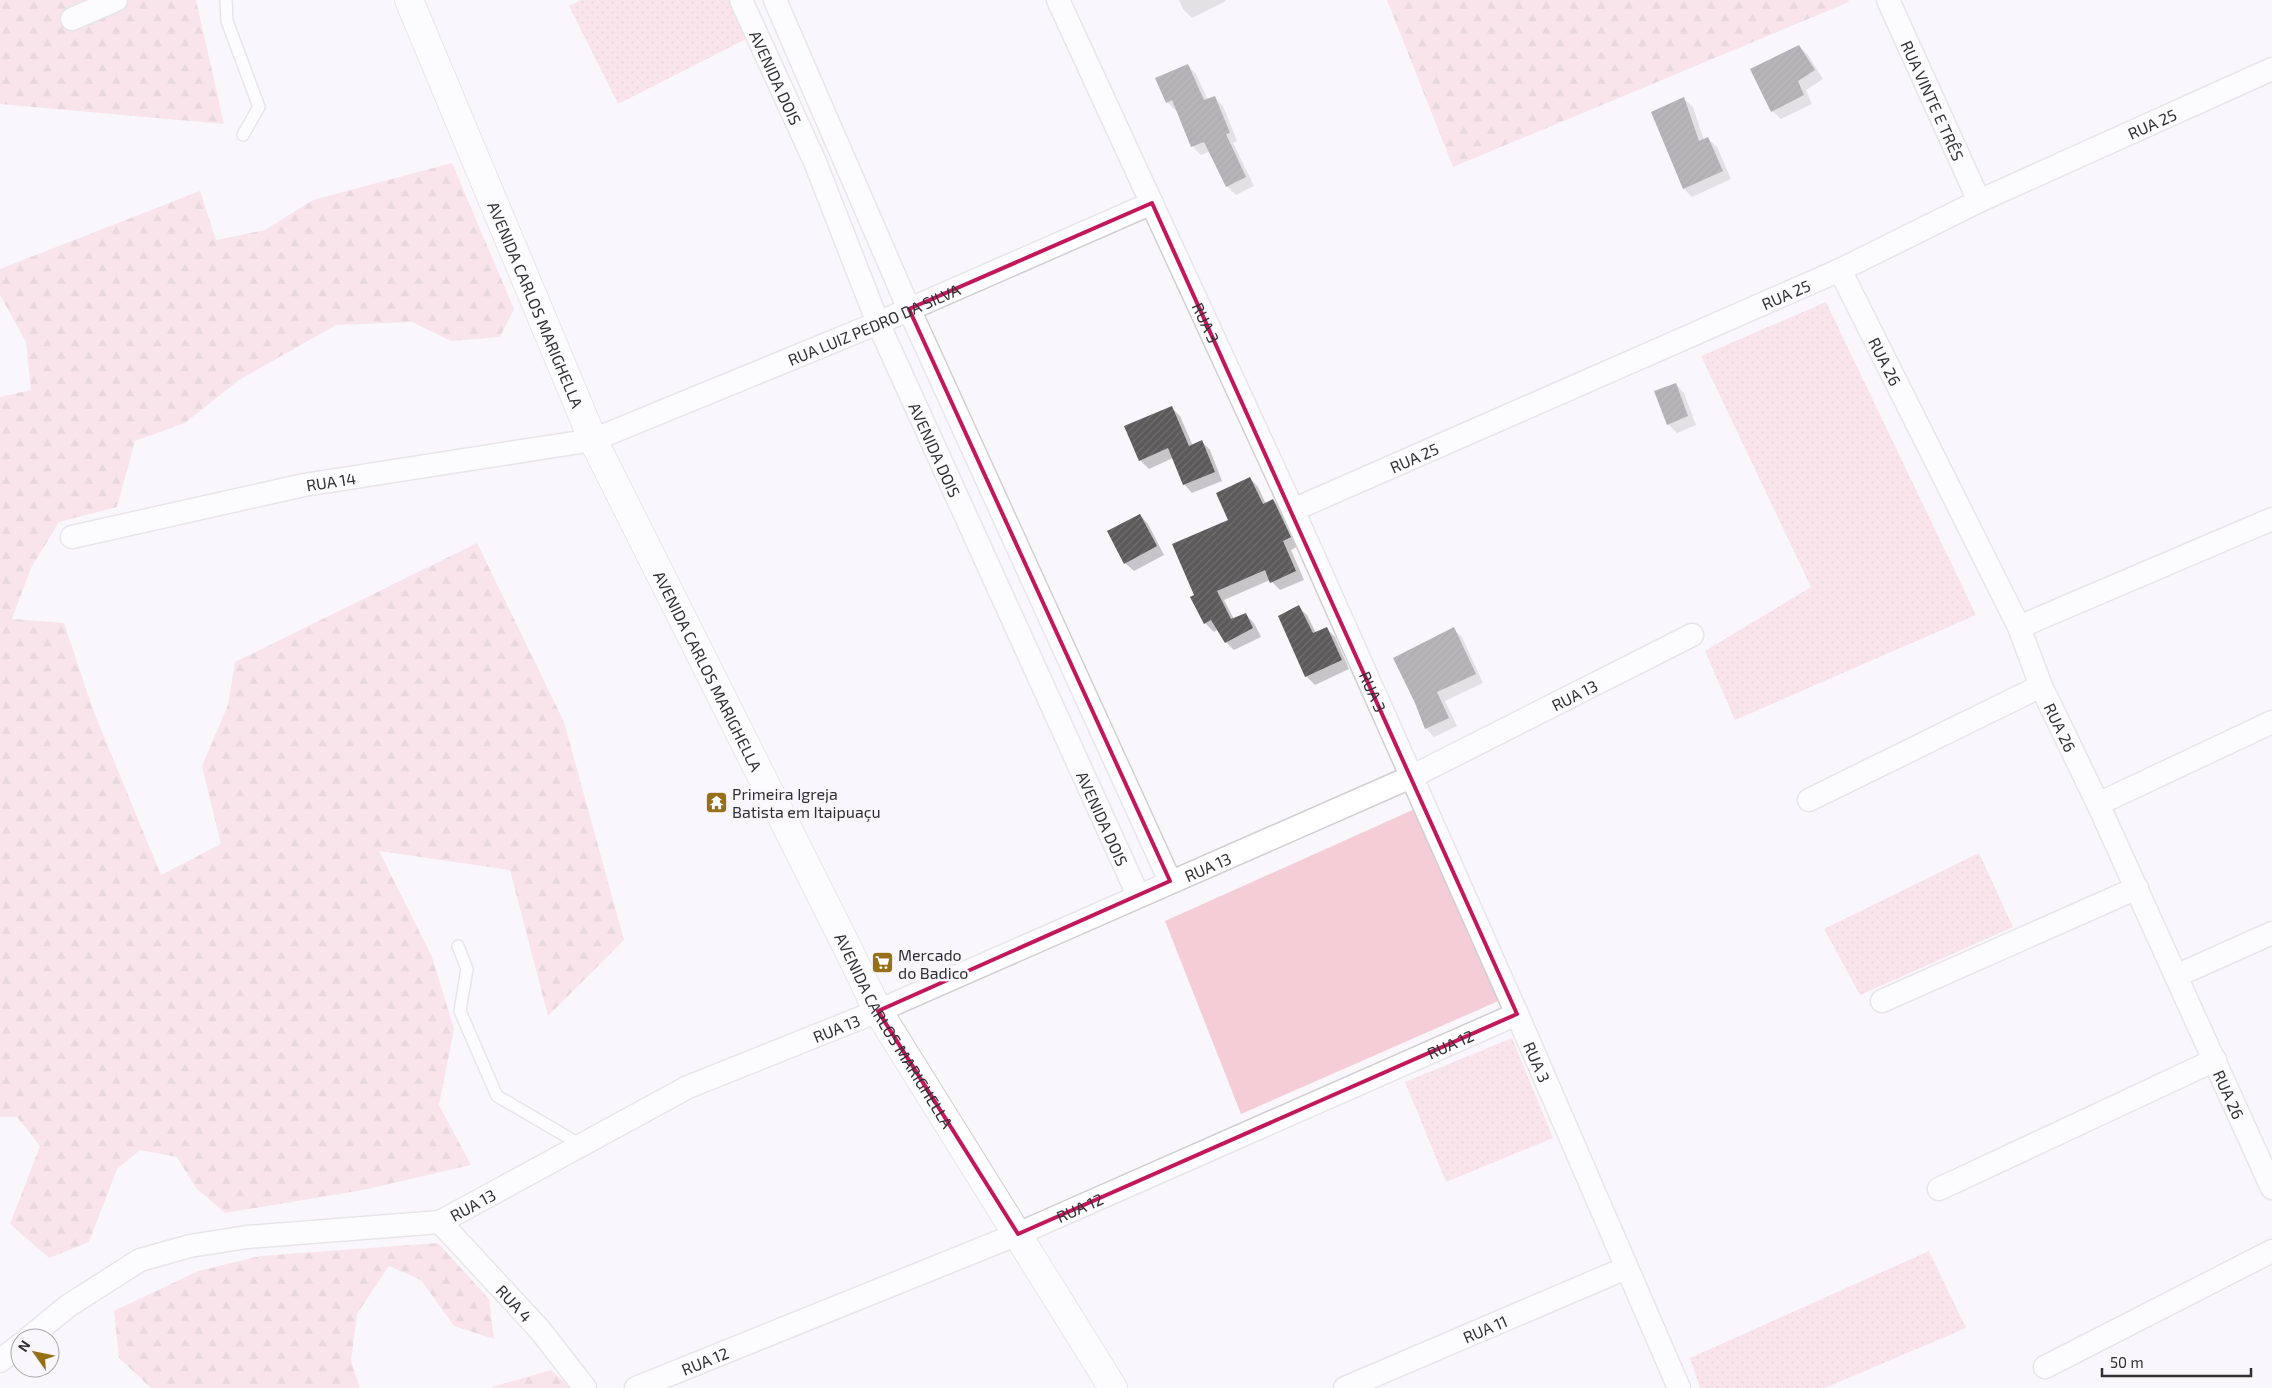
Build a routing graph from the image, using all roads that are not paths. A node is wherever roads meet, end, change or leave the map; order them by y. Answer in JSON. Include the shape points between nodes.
{"nodes":[{"id":1,"x":116,"y":0,"type":"edge"},
{"id":2,"x":226,"y":0,"type":"edge"},
{"id":3,"x":409,"y":0,"type":"edge"},
{"id":4,"x":741,"y":0,"type":"edge"},
{"id":5,"x":775,"y":0,"type":"edge"},
{"id":6,"x":1058,"y":0,"type":"edge"},
{"id":7,"x":1888,"y":0,"type":"edge"},
{"id":8,"x":72,"y":19,"type":"dead end"},
{"id":9,"x":2272,"y":69,"type":"edge"},
{"id":10,"x":243,"y":135,"type":"dead end"},
{"id":11,"x":1979,"y":201,"type":"junction"},
{"id":12,"x":1152,"y":204,"type":"junction"},
{"id":13,"x":1840,"y":270,"type":"junction"},
{"id":14,"x":910,"y":309,"type":"junction"},
{"id":15,"x":878,"y":323,"type":"junction"},
{"id":16,"x":594,"y":440,"type":"junction"},
{"id":17,"x":1293,"y":510,"type":"junction"},
{"id":18,"x":2272,"y":520,"type":"edge"},
{"id":19,"x":72,"y":537,"type":"dead end"},
{"id":20,"x":2019,"y":627,"type":"junction"},
{"id":21,"x":1692,"y":635,"type":"dead end"},
{"id":22,"x":2041,"y":686,"type":"junction"},
{"id":23,"x":2272,"y":722,"type":"edge"},
{"id":24,"x":1411,"y":777,"type":"junction"},
{"id":25,"x":1809,"y":800,"type":"dead end"},
{"id":26,"x":2098,"y":804,"type":"junction"},
{"id":27,"x":1170,"y":881,"type":"junction"},
{"id":28,"x":2136,"y":888,"type":"junction"},
{"id":29,"x":1138,"y":895,"type":"junction"},
{"id":30,"x":2272,"y":933,"type":"edge"},
{"id":31,"x":458,"y":946,"type":"dead end"},
{"id":32,"x":2176,"y":976,"type":"junction"},
{"id":33,"x":1882,"y":1001,"type":"dead end"},
{"id":34,"x":878,"y":1011,"type":"junction"},
{"id":35,"x":1516,"y":1014,"type":"junction"},
{"id":36,"x":2215,"y":1060,"type":"junction"},
{"id":37,"x":2264,"y":1145,"type":"edge"},
{"id":38,"x":581,"y":1146,"type":"junction"},
{"id":39,"x":2272,"y":1188,"type":"edge"},
{"id":40,"x":1938,"y":1189,"type":"dead end"},
{"id":41,"x":440,"y":1222,"type":"junction"},
{"id":42,"x":1018,"y":1234,"type":"junction"},
{"id":43,"x":2272,"y":1251,"type":"edge"},
{"id":44,"x":1626,"y":1268,"type":"junction"},
{"id":45,"x":41,"y":1328,"type":"edge"},
{"id":46,"x":2045,"y":1367,"type":"dead end"},
{"id":47,"x":585,"y":1388,"type":"edge"},
{"id":48,"x":636,"y":1388,"type":"edge"},
{"id":49,"x":1113,"y":1388,"type":"edge"},
{"id":50,"x":1345,"y":1388,"type":"edge"},
{"id":51,"x":1679,"y":1388,"type":"edge"}],
"edges":[{"from":1,"to":8,"type":"street"},
{"from":2,"to":10,"type":"lane","via":[[227,21],[259,107]]},
{"from":3,"to":16,"type":"main road","name":"AVENIDA CARLOS MARIGHELLA"},
{"from":4,"to":15,"type":"street","name":"AVENIDA DOIS","via":[[815,162]]},
{"from":5,"to":14,"type":"street","name":"AVENIDA DOIS"},
{"from":6,"to":12,"type":"street","name":"RUA 3"},
{"from":7,"to":11,"type":"street","name":"RUA VINTE E TRÊS"},
{"from":9,"to":11,"type":"street","name":"RUA 25"},
{"from":11,"to":13,"type":"street","name":"RUA 25"},
{"from":12,"to":14,"type":"street","name":"RUA LUIZ PEDRO DA SILVA"},
{"from":12,"to":17,"type":"street","name":"RUA 3"},
{"from":13,"to":17,"type":"street","name":"RUA 25"},
{"from":13,"to":20,"type":"street","name":"RUA 26"},
{"from":14,"to":15,"type":"street","name":"RUA LUIZ PEDRO DA SILVA"},
{"from":14,"to":27,"type":"street","name":"AVENIDA DOIS"},
{"from":15,"to":16,"type":"street","name":"RUA LUIZ PEDRO DA SILVA"},
{"from":15,"to":29,"type":"street","name":"AVENIDA DOIS"},
{"from":16,"to":19,"type":"street","name":"RUA 14","via":[[304,486]]},
{"from":16,"to":34,"type":"main road","name":"AVENIDA CARLOS MARIGHELLA"},
{"from":17,"to":24,"type":"street","name":"RUA 3"},
{"from":18,"to":20,"type":"street"},
{"from":20,"to":22,"type":"street","name":"RUA 26"},
{"from":21,"to":24,"type":"street","name":"RUA 13"},
{"from":22,"to":25,"type":"street"},
{"from":22,"to":26,"type":"street","name":"RUA 26"},
{"from":23,"to":26,"type":"street"},
{"from":24,"to":27,"type":"street","name":"RUA 13"},
{"from":24,"to":35,"type":"street","name":"RUA 3"},
{"from":26,"to":28,"type":"street","name":"RUA 26"},
{"from":27,"to":29,"type":"street","name":"RUA 13"},
{"from":28,"to":32,"type":"street","name":"RUA 26"},
{"from":28,"to":33,"type":"street"},
{"from":29,"to":34,"type":"street","name":"RUA 13"},
{"from":30,"to":32,"type":"street"},
{"from":31,"to":38,"type":"lane","via":[[466,969],[460,1011],[497,1096]]},
{"from":32,"to":36,"type":"street","name":"RUA 26"},
{"from":34,"to":38,"type":"street","name":"RUA 13","via":[[688,1087]]},
{"from":34,"to":42,"type":"main road","name":"AVENIDA CARLOS MARIGHELLA"},
{"from":35,"to":42,"type":"street","name":"RUA 12"},
{"from":35,"to":44,"type":"street","name":"RUA 3"},
{"from":36,"to":37,"type":"street","name":"RUA 26"},
{"from":36,"to":40,"type":"street"},
{"from":37,"to":39,"type":"street","name":"RUA 26"},
{"from":38,"to":41,"type":"street","name":"RUA 13"},
{"from":41,"to":45,"type":"street","name":"RUA 13","via":[[247,1237],[190,1246],[140,1260],[68,1306]]},
{"from":41,"to":47,"type":"street","name":"RUA 4","via":[[540,1330]]},
{"from":42,"to":48,"type":"street","name":"RUA 12"},
{"from":42,"to":49,"type":"main road","name":"AVENIDA CARLOS MARIGHELLA"},
{"from":43,"to":46,"type":"street"},
{"from":44,"to":50,"type":"street","name":"RUA 11"},
{"from":44,"to":51,"type":"street","name":"RUA 3"}]}
